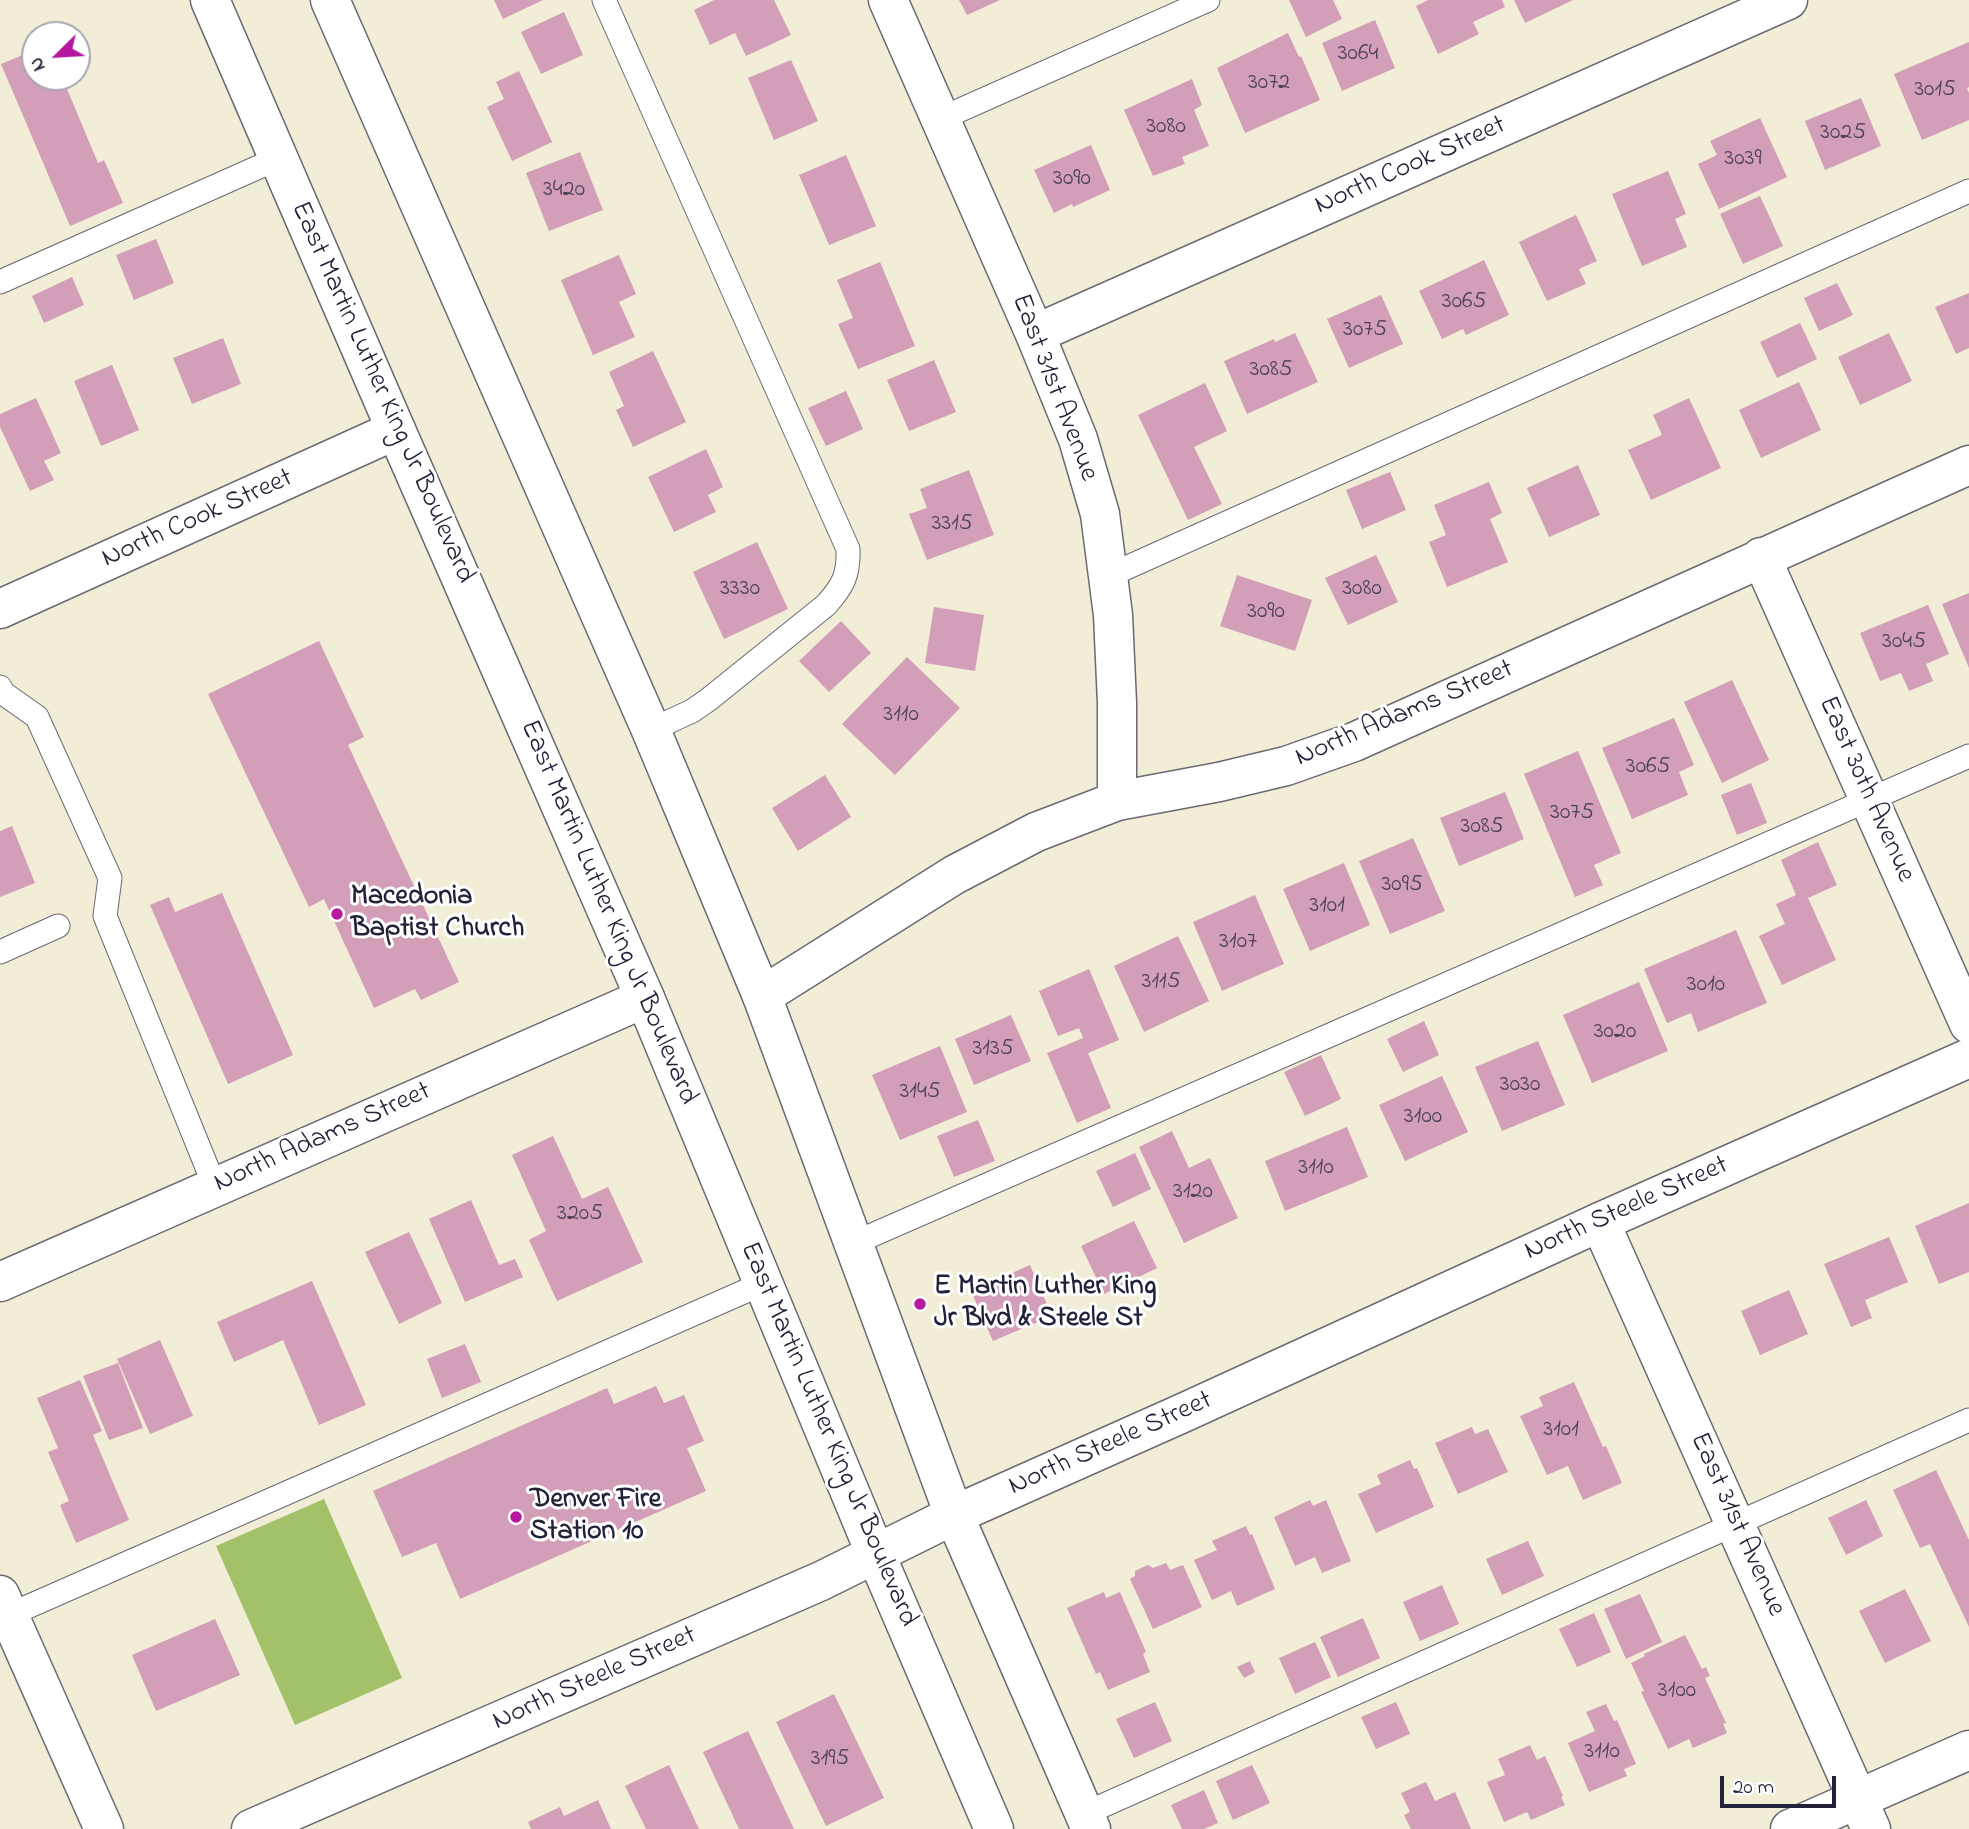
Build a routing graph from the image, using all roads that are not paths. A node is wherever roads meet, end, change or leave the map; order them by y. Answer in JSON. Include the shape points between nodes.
{"nodes":[{"id":1,"x":210,"y":0,"type":"edge"},
{"id":2,"x":330,"y":0,"type":"edge"},
{"id":3,"x":604,"y":0,"type":"edge"},
{"id":4,"x":888,"y":0,"type":"edge"},
{"id":5,"x":1208,"y":0,"type":"edge"},
{"id":6,"x":1788,"y":0,"type":"edge"},
{"id":7,"x":940,"y":119,"type":"junction"},
{"id":8,"x":279,"y":158,"type":"junction"},
{"id":9,"x":1969,"y":191,"type":"edge"},
{"id":10,"x":0,"y":282,"type":"edge"},
{"id":11,"x":1035,"y":334,"type":"junction"},
{"id":12,"x":396,"y":430,"type":"junction"},
{"id":13,"x":1969,"y":465,"type":"edge"},
{"id":14,"x":1761,"y":557,"type":"junction"},
{"id":15,"x":1108,"y":576,"type":"junction"},
{"id":16,"x":0,"y":609,"type":"edge"},
{"id":17,"x":0,"y":687,"type":"edge"},
{"id":18,"x":651,"y":730,"type":"junction"},
{"id":19,"x":1969,"y":756,"type":"edge"},
{"id":20,"x":1869,"y":800,"type":"junction"},
{"id":21,"x":1117,"y":801,"type":"junction"},
{"id":22,"x":58,"y":926,"type":"dead end"},
{"id":23,"x":0,"y":952,"type":"edge"},
{"id":24,"x":762,"y":996,"type":"junction"},
{"id":25,"x":645,"y":998,"type":"junction"},
{"id":26,"x":1969,"y":1024,"type":"edge"},
{"id":27,"x":1969,"y":1058,"type":"edge"},
{"id":28,"x":215,"y":1187,"type":"junction"},
{"id":29,"x":1600,"y":1222,"type":"junction"},
{"id":30,"x":854,"y":1243,"type":"junction"},
{"id":31,"x":0,"y":1282,"type":"edge"},
{"id":32,"x":764,"y":1283,"type":"junction"},
{"id":33,"x":1969,"y":1420,"type":"edge"},
{"id":34,"x":954,"y":1516,"type":"junction"},
{"id":35,"x":1735,"y":1523,"type":"junction"},
{"id":36,"x":876,"y":1555,"type":"junction"},
{"id":37,"x":3,"y":1610,"type":"edge"},
{"id":38,"x":1969,"y":1750,"type":"edge"},
{"id":39,"x":1864,"y":1814,"type":"edge"},
{"id":40,"x":1088,"y":1821,"type":"edge"},
{"id":41,"x":104,"y":1829,"type":"edge"},
{"id":42,"x":251,"y":1829,"type":"edge"},
{"id":43,"x":994,"y":1829,"type":"edge"},
{"id":44,"x":1790,"y":1829,"type":"edge"}],
"edges":[{"from":1,"to":8,"type":"street","name":"East Martin Luther King Jr Boulevard"},
{"from":2,"to":18,"type":"street"},
{"from":3,"to":18,"type":"lane","via":[[848,549],[842,587],[826,605],[708,700]]},
{"from":4,"to":7,"type":"street","name":"East 31st Avenue"},
{"from":5,"to":7,"type":"lane"},
{"from":6,"to":11,"type":"street","name":"North Cook Street"},
{"from":7,"to":11,"type":"street","name":"East 31st Avenue"},
{"from":8,"to":10,"type":"lane"},
{"from":8,"to":12,"type":"street","name":"East Martin Luther King Jr Boulevard"},
{"from":9,"to":15,"type":"lane"},
{"from":11,"to":15,"type":"street","name":"East 31st Avenue","via":[[1078,439],[1100,514]]},
{"from":12,"to":16,"type":"street","name":"North Cook Street"},
{"from":12,"to":25,"type":"street","name":"East Martin Luther King Jr Boulevard"},
{"from":13,"to":14,"type":"street","name":"North Adams Street"},
{"from":14,"to":20,"type":"street","name":"East 30th Avenue"},
{"from":14,"to":21,"type":"street","name":"North Adams Street","via":[[1353,742],[1286,766]]},
{"from":15,"to":21,"type":"street","name":"East 31st Avenue"},
{"from":17,"to":28,"type":"lane","via":[[37,717],[110,878],[105,916]]},
{"from":18,"to":24,"type":"street"},
{"from":19,"to":20,"type":"lane"},
{"from":20,"to":26,"type":"street","name":"East 30th Avenue"},
{"from":20,"to":30,"type":"lane"},
{"from":21,"to":24,"type":"street","name":"North Adams Street","via":[[1036,832],[954,875]]},
{"from":22,"to":23,"type":"lane"},
{"from":24,"to":30,"type":"street"},
{"from":25,"to":28,"type":"street","name":"North Adams Street"},
{"from":25,"to":32,"type":"street","name":"East Martin Luther King Jr Boulevard"},
{"from":27,"to":29,"type":"street","name":"North Steele Street"},
{"from":28,"to":31,"type":"street","name":"North Adams Street"},
{"from":29,"to":34,"type":"street","name":"North Steele Street"},
{"from":29,"to":35,"type":"street","name":"East 31st Avenue"},
{"from":30,"to":34,"type":"street"},
{"from":32,"to":36,"type":"street","name":"East Martin Luther King Jr Boulevard"},
{"from":32,"to":37,"type":"lane"},
{"from":33,"to":35,"type":"lane"},
{"from":34,"to":36,"type":"street","name":"North Steele Street"},
{"from":34,"to":40,"type":"street"},
{"from":35,"to":39,"type":"street","name":"East 31st Avenue"},
{"from":35,"to":40,"type":"lane"},
{"from":36,"to":42,"type":"street","name":"North Steele Street"},
{"from":36,"to":43,"type":"street","name":"East Martin Luther King Jr Boulevard"},
{"from":37,"to":41,"type":"street"},
{"from":38,"to":39,"type":"street"},
{"from":39,"to":44,"type":"street"}]}
